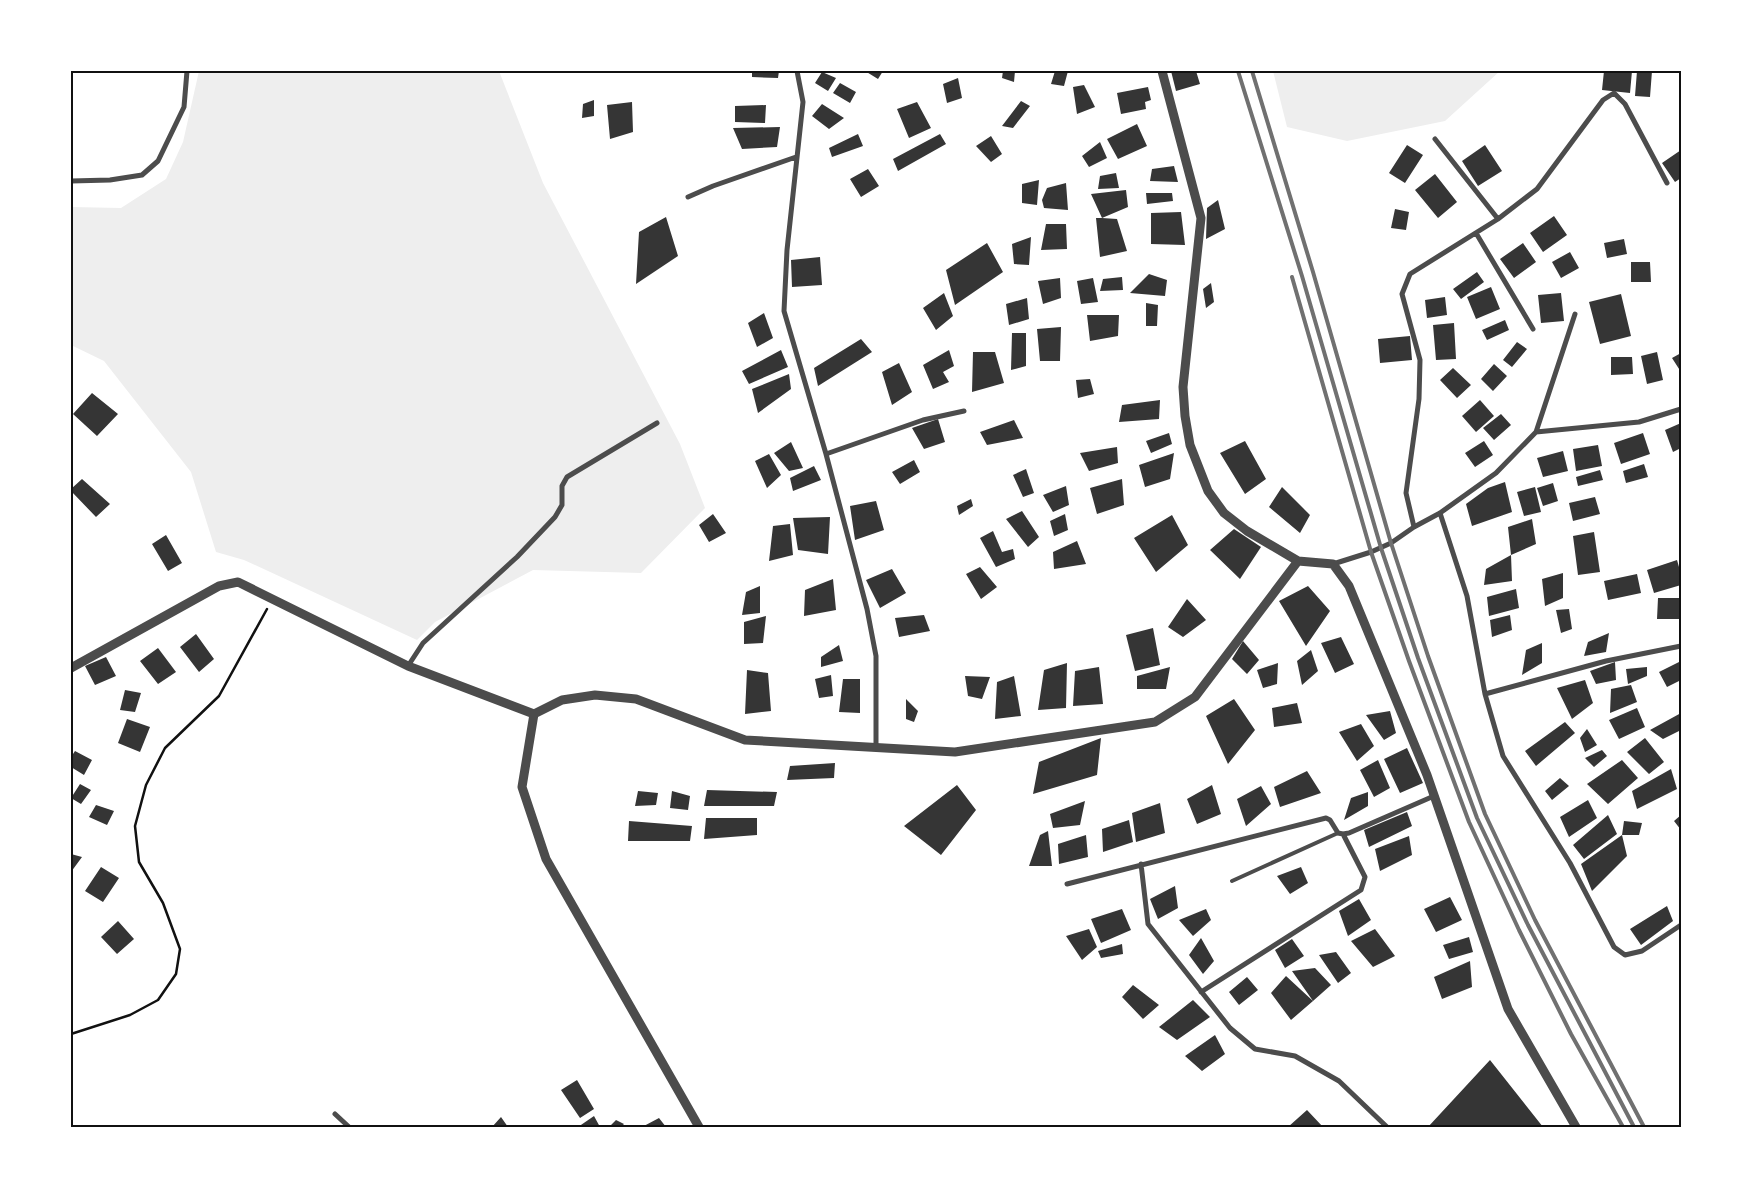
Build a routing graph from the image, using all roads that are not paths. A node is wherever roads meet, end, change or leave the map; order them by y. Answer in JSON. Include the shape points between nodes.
{"nodes":[{"id":1,"x":187,"y":71,"type":"edge"},
{"id":2,"x":798,"y":71,"type":"edge"},
{"id":3,"x":1162,"y":71,"type":"edge"},
{"id":4,"x":1436,"y":139,"type":"dead end"},
{"id":5,"x":796,"y":157,"type":"junction"},
{"id":6,"x":71,"y":181,"type":"edge"},
{"id":7,"x":1666,"y":183,"type":"dead end"},
{"id":8,"x":688,"y":197,"type":"dead end"},
{"id":9,"x":1498,"y":220,"type":"junction"},
{"id":10,"x":1476,"y":233,"type":"junction"},
{"id":11,"x":1575,"y":314,"type":"dead end"},
{"id":12,"x":1533,"y":329,"type":"dead end"},
{"id":13,"x":1681,"y":409,"type":"edge"},
{"id":14,"x":964,"y":411,"type":"dead end"},
{"id":15,"x":656,"y":423,"type":"dead end"},
{"id":16,"x":1536,"y":432,"type":"junction"},
{"id":17,"x":826,"y":454,"type":"junction"},
{"id":18,"x":1440,"y":513,"type":"junction"},
{"id":19,"x":1414,"y":528,"type":"junction"},
{"id":20,"x":1298,"y":561,"type":"junction"},
{"id":21,"x":1332,"y":564,"type":"junction"},
{"id":22,"x":1681,"y":646,"type":"edge"},
{"id":23,"x":408,"y":666,"type":"junction"},
{"id":24,"x":71,"y":668,"type":"edge"},
{"id":25,"x":1486,"y":694,"type":"junction"},
{"id":26,"x":534,"y":714,"type":"junction"},
{"id":27,"x":876,"y":747,"type":"junction"},
{"id":28,"x":1434,"y":796,"type":"junction"},
{"id":29,"x":1340,"y":833,"type":"junction"},
{"id":30,"x":1142,"y":864,"type":"junction"},
{"id":31,"x":1232,"y":881,"type":"dead end"},
{"id":32,"x":1067,"y":884,"type":"dead end"},
{"id":33,"x":1681,"y":925,"type":"edge"},
{"id":34,"x":1201,"y":992,"type":"junction"},
{"id":35,"x":335,"y":1114,"type":"dead end"},
{"id":36,"x":349,"y":1127,"type":"edge"},
{"id":37,"x":699,"y":1127,"type":"edge"},
{"id":38,"x":1387,"y":1127,"type":"edge"},
{"id":39,"x":1576,"y":1127,"type":"edge"}],
"edges":[{"from":1,"to":6,"type":"street","via":[[184,107],[158,161],[142,175]]},
{"from":2,"to":5,"type":"street","via":[[803,102]]},
{"from":3,"to":20,"type":"street","via":[[1201,218],[1183,387],[1190,445],[1208,491],[1224,513],[1247,531]]},
{"from":4,"to":9,"type":"street"},
{"from":5,"to":8,"type":"street"},
{"from":5,"to":17,"type":"street","via":[[784,311]]},
{"from":7,"to":9,"type":"street","via":[[1625,104],[1614,94],[1603,100],[1537,189]]},
{"from":9,"to":10,"type":"street"},
{"from":10,"to":12,"type":"street"},
{"from":10,"to":19,"type":"street","via":[[1410,274],[1402,294],[1420,360],[1419,399],[1406,494]]},
{"from":11,"to":16,"type":"street"},
{"from":13,"to":16,"type":"street","via":[[1639,422]]},
{"from":14,"to":17,"type":"street","via":[[923,420]]},
{"from":15,"to":23,"type":"street","via":[[567,477],[562,486],[562,506],[555,517],[517,557],[422,643]]},
{"from":16,"to":18,"type":"street","via":[[1496,473]]},
{"from":17,"to":27,"type":"street","via":[[867,609],[876,656]]},
{"from":18,"to":19,"type":"street"},
{"from":18,"to":25,"type":"street","via":[[1467,596]]},
{"from":19,"to":21,"type":"street","via":[[1381,548]]},
{"from":20,"to":21,"type":"street"},
{"from":20,"to":27,"type":"street","via":[[1194,698],[1155,722],[955,752]]},
{"from":21,"to":28,"type":"street","via":[[1349,586]]},
{"from":22,"to":25,"type":"street","via":[[1606,661]]},
{"from":23,"to":24,"type":"street","via":[[238,582],[219,586]]},
{"from":23,"to":26,"type":"street"},
{"from":25,"to":33,"type":"street","via":[[1503,756],[1570,863],[1614,947],[1625,955],[1642,952]]},
{"from":26,"to":27,"type":"street","via":[[562,700],[594,695],[636,699],[745,740]]},
{"from":26,"to":37,"type":"street","via":[[522,787],[546,859]]},
{"from":28,"to":29,"type":"street","via":[[1349,833]]},
{"from":28,"to":39,"type":"street","via":[[1508,1009]]},
{"from":29,"to":30,"type":"street","via":[[1326,818]]},
{"from":29,"to":31,"type":"lane"},
{"from":29,"to":34,"type":"street","via":[[1365,877],[1361,890]]},
{"from":30,"to":32,"type":"street"},
{"from":30,"to":34,"type":"street","via":[[1148,924]]},
{"from":34,"to":38,"type":"street","via":[[1230,1028],[1255,1049],[1295,1056],[1339,1081]]},
{"from":35,"to":36,"type":"street"}]}
